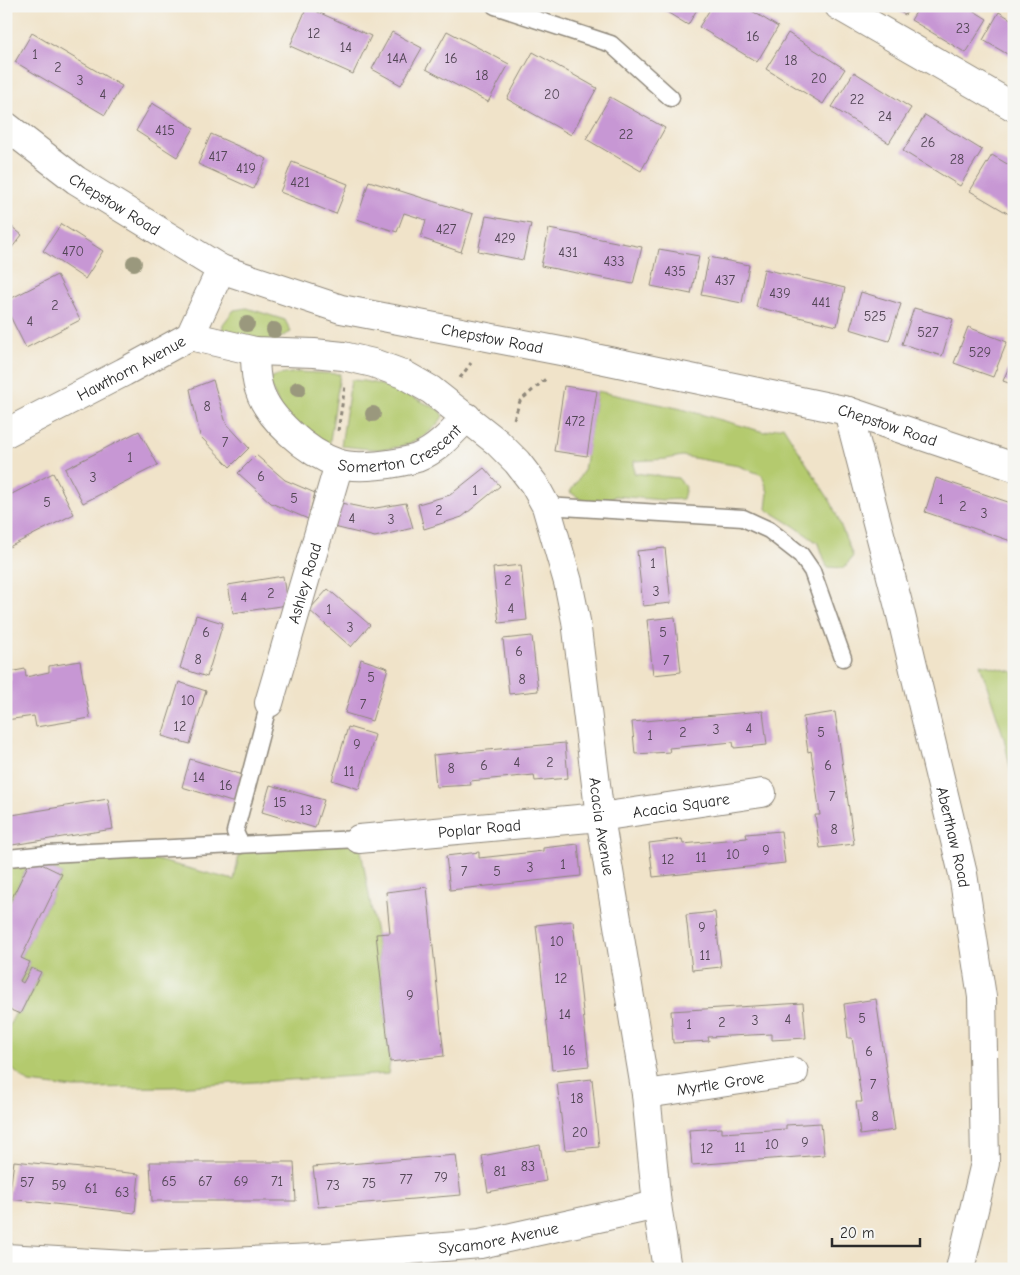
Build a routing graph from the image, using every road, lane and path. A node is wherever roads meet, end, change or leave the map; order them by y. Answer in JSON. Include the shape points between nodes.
{"nodes":[{"id":1,"x":495,"y":6,"type":"edge"},
{"id":2,"x":839,"y":6,"type":"edge"},
{"id":3,"x":1008,"y":97,"type":"edge"},
{"id":4,"x":671,"y":98,"type":"dead end"},
{"id":5,"x":6,"y":126,"type":"edge"},
{"id":6,"x":221,"y":269,"type":"junction"},
{"id":7,"x":190,"y":336,"type":"junction"},
{"id":8,"x":255,"y":351,"type":"junction"},
{"id":9,"x":571,"y":353,"type":"junction"},
{"id":10,"x":348,"y":358,"type":"junction"},
{"id":11,"x":468,"y":367,"type":"dead end"},
{"id":12,"x":458,"y":381,"type":"dead end"},
{"id":13,"x":848,"y":411,"type":"junction"},
{"id":14,"x":467,"y":417,"type":"junction"},
{"id":15,"x":6,"y":433,"type":"edge"},
{"id":16,"x":516,"y":462,"type":"junction"},
{"id":17,"x":336,"y":463,"type":"junction"},
{"id":18,"x":1014,"y":467,"type":"edge"},
{"id":19,"x":546,"y":506,"type":"junction"},
{"id":20,"x":843,"y":658,"type":"dead end"},
{"id":21,"x":269,"y":703,"type":"joint"},
{"id":22,"x":762,"y":793,"type":"dead end"},
{"id":23,"x":600,"y":817,"type":"junction"},
{"id":24,"x":358,"y":839,"type":"joint"},
{"id":25,"x":241,"y":845,"type":"junction"},
{"id":26,"x":6,"y":860,"type":"edge"},
{"id":27,"x":794,"y":1072,"type":"dead end"},
{"id":28,"x":646,"y":1094,"type":"junction"},
{"id":29,"x":657,"y":1205,"type":"junction"},
{"id":30,"x":6,"y":1258,"type":"edge"},
{"id":31,"x":666,"y":1269,"type":"edge"},
{"id":32,"x":960,"y":1269,"type":"edge"}],
"edges":[{"from":1,"to":4,"type":"lane","via":[[611,44]]},
{"from":2,"to":3,"type":"street"},
{"from":5,"to":6,"type":"street","name":"Chepstow Road","via":[[76,180]]},
{"from":6,"to":7,"type":"street","name":"Hawthorn Avenue"},
{"from":6,"to":9,"type":"street","name":"Chepstow Road","via":[[341,309]]},
{"from":7,"to":8,"type":"street","name":"Somerton Crescent"},
{"from":7,"to":15,"type":"street","name":"Hawthorn Avenue"},
{"from":8,"to":10,"type":"street","name":"Somerton Crescent"},
{"from":8,"to":17,"type":"street","name":"Somerton Crescent","via":[[259,389],[269,409],[290,433]]},
{"from":9,"to":13,"type":"street","name":"Chepstow Road"},
{"from":9,"to":16,"type":"path","via":[[520,402],[514,417]]},
{"from":10,"to":14,"type":"street","name":"Somerton Crescent","via":[[403,374]]},
{"from":10,"to":17,"type":"path"},
{"from":11,"to":12,"type":"path"},
{"from":13,"to":18,"type":"street","name":"Chepstow Road"},
{"from":13,"to":32,"type":"street","name":"Aberthaw Road","via":[[964,874],[982,997],[985,1163]]},
{"from":14,"to":16,"type":"street","name":"Acacia Avenue"},
{"from":14,"to":17,"type":"street","name":"Somerton Crescent","via":[[437,447],[418,457],[368,466]]},
{"from":16,"to":19,"type":"street","name":"Acacia Avenue"},
{"from":17,"to":21,"type":"street","name":"Ashley Road"},
{"from":19,"to":20,"type":"lane","via":[[743,518],[756,523],[802,555],[812,571]]},
{"from":19,"to":23,"type":"street","name":"Acacia Avenue","via":[[576,621]]},
{"from":21,"to":25,"type":"lane","via":[[235,832]]},
{"from":22,"to":23,"type":"street","name":"Acacia Square"},
{"from":23,"to":24,"type":"street","name":"Poplar Road"},
{"from":23,"to":28,"type":"street","name":"Acacia Avenue"},
{"from":24,"to":25,"type":"lane"},
{"from":25,"to":26,"type":"lane","via":[[46,854]]},
{"from":27,"to":28,"type":"street","name":"Myrtle Grove"},
{"from":28,"to":29,"type":"street","name":"Acacia Avenue"},
{"from":29,"to":30,"type":"street","name":"Sycamore Avenue","via":[[480,1244],[313,1258],[144,1266]]},
{"from":29,"to":31,"type":"street","name":"Acacia Avenue"}]}
